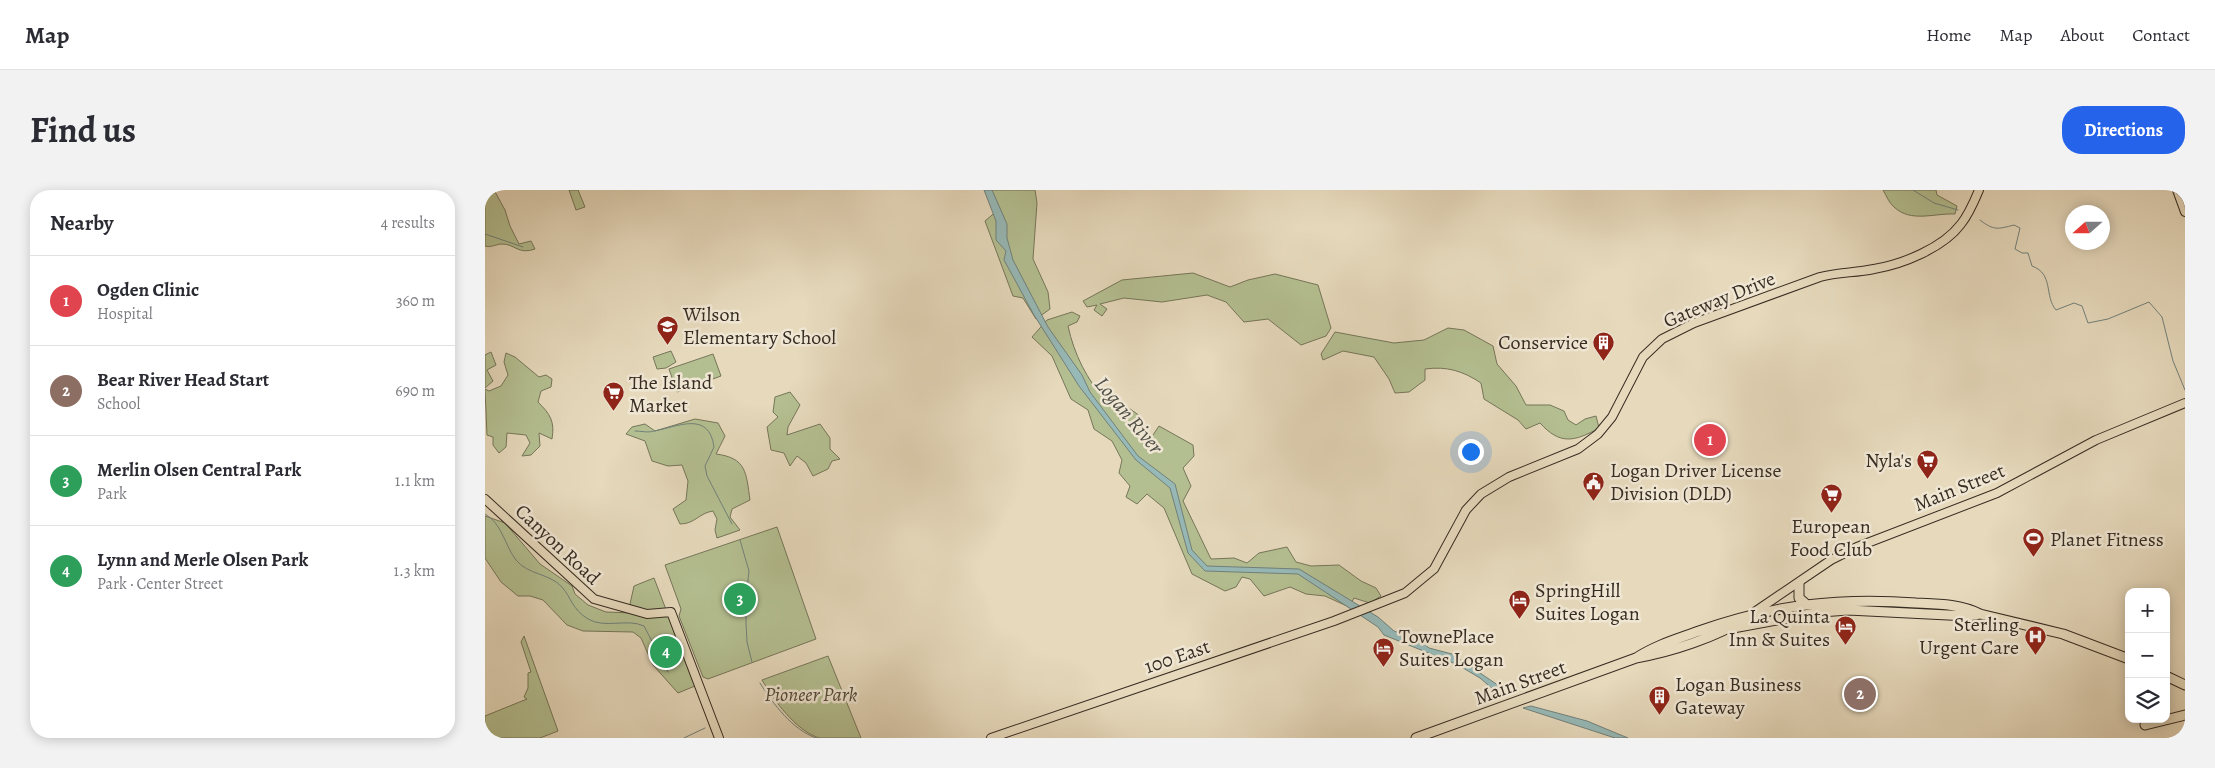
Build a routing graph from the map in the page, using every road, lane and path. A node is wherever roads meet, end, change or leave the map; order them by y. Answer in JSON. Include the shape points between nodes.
{"nodes":[{"id":1,"x":1979,"y":190,"type":"edge"},
{"id":2,"x":2177,"y":190,"type":"edge"},
{"id":3,"x":2185,"y":212,"type":"edge"},
{"id":4,"x":2185,"y":403,"type":"edge"},
{"id":5,"x":485,"y":499,"type":"edge"},
{"id":6,"x":1799,"y":583,"type":"junction"},
{"id":7,"x":1807,"y":605,"type":"junction"},
{"id":8,"x":1375,"y":606,"type":"joint"},
{"id":9,"x":1753,"y":613,"type":"junction"},
{"id":10,"x":1979,"y":614,"type":"junction"},
{"id":11,"x":1730,"y":628,"type":"junction"},
{"id":12,"x":2125,"y":657,"type":"edge"},
{"id":13,"x":1637,"y":658,"type":"junction"},
{"id":14,"x":2170,"y":678,"type":"edge"},
{"id":15,"x":2185,"y":685,"type":"edge"},
{"id":16,"x":2185,"y":715,"type":"edge"},
{"id":17,"x":2145,"y":725,"type":"dead end"},
{"id":18,"x":719,"y":738,"type":"edge"},
{"id":19,"x":991,"y":738,"type":"edge"},
{"id":20,"x":1416,"y":738,"type":"edge"}],
"edges":[{"from":1,"to":8,"type":"main road","name":"Gateway Drive","via":[[1961,225],[1921,253],[1874,269],[1820,277],[1694,323],[1662,339],[1643,357],[1612,417],[1598,434],[1578,449],[1509,477],[1481,494],[1466,510],[1434,569],[1405,593]]},
{"from":2,"to":3,"type":"main road"},
{"from":4,"to":6,"type":"main road","name":"Main Street","via":[[2096,440],[1997,493],[1857,547],[1831,560]]},
{"from":5,"to":18,"type":"main road","name":"Canyon Road","via":[[594,600],[647,614],[671,612]]},
{"from":6,"to":7,"type":"highway","via":[[1799,598]]},
{"from":6,"to":9,"type":"main road","name":"Main Street"},
{"from":7,"to":9,"type":"highway"},
{"from":7,"to":10,"type":"highway","via":[[1893,601],[1967,608]]},
{"from":8,"to":19,"type":"main road","name":"100 East"},
{"from":9,"to":11,"type":"highway","name":"Main Street"},
{"from":9,"to":13,"type":"highway","name":"Main Street","via":[[1653,647]]},
{"from":10,"to":11,"type":"highway","via":[[1848,610]]},
{"from":10,"to":12,"type":"highway","via":[[2063,634]]},
{"from":11,"to":13,"type":"highway","name":"Main Street","via":[[1657,655]]},
{"from":13,"to":20,"type":"highway","name":"Main Street"},
{"from":14,"to":15,"type":"highway"},
{"from":16,"to":17,"type":"highway"}]}
